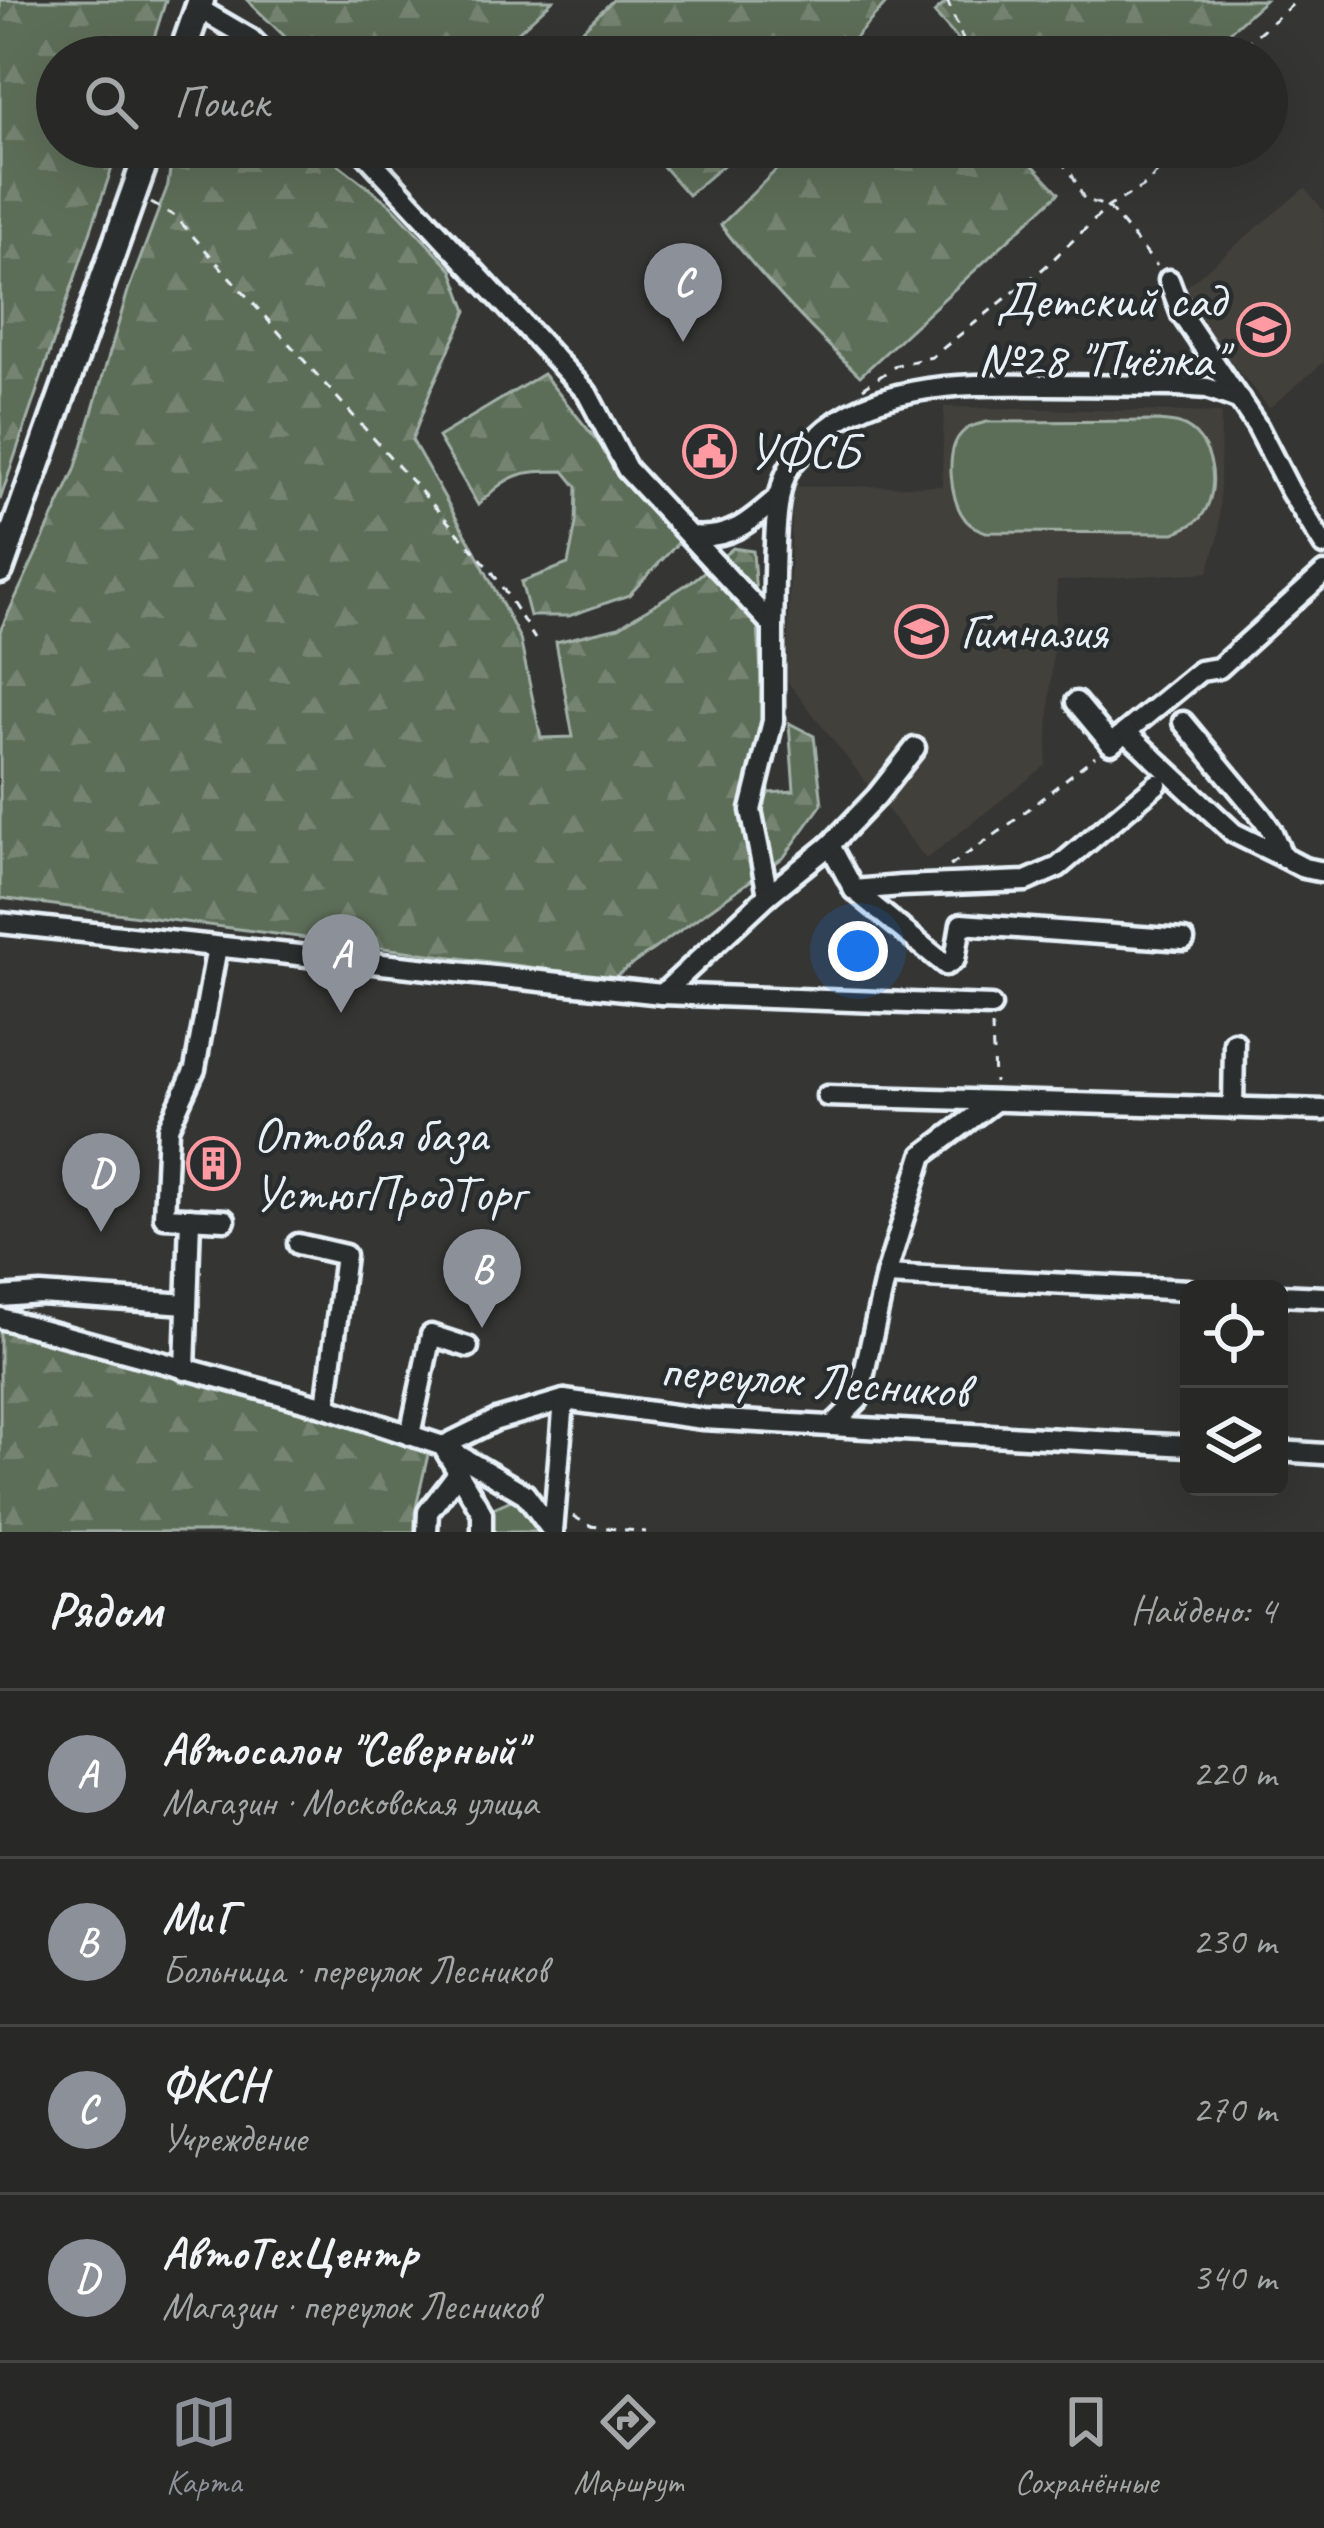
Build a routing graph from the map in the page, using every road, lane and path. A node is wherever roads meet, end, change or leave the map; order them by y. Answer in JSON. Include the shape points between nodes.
{"nodes":[{"id":1,"x":947,"y":0,"type":"edge"},
{"id":2,"x":1298,"y":0,"type":"edge"},
{"id":3,"x":200,"y":4,"type":"edge"},
{"id":4,"x":189,"y":36,"type":"edge"},
{"id":5,"x":247,"y":36,"type":"edge"},
{"id":6,"x":962,"y":36,"type":"edge"},
{"id":7,"x":1255,"y":36,"type":"edge"},
{"id":8,"x":143,"y":168,"type":"edge"},
{"id":9,"x":378,"y":168,"type":"edge"},
{"id":10,"x":1067,"y":168,"type":"edge"},
{"id":11,"x":1161,"y":168,"type":"edge"},
{"id":12,"x":134,"y":194,"type":"junction"},
{"id":13,"x":1108,"y":207,"type":"junction"},
{"id":14,"x":1169,"y":280,"type":"joint"},
{"id":15,"x":861,"y":389,"type":"dead end"},
{"id":16,"x":1240,"y":400,"type":"junction"},
{"id":17,"x":778,"y":497,"type":"junction"},
{"id":18,"x":690,"y":536,"type":"junction"},
{"id":19,"x":1324,"y":545,"type":"edge"},
{"id":20,"x":0,"y":570,"type":"edge"},
{"id":21,"x":1324,"y":573,"type":"edge"},
{"id":22,"x":773,"y":626,"type":"junction"},
{"id":23,"x":535,"y":639,"type":"dead end"},
{"id":24,"x":1076,"y":702,"type":"dead end"},
{"id":25,"x":1184,"y":722,"type":"dead end"},
{"id":26,"x":1118,"y":738,"type":"junction"},
{"id":27,"x":915,"y":748,"type":"dead end"},
{"id":28,"x":1156,"y":784,"type":"dead end"},
{"id":29,"x":830,"y":845,"type":"junction"},
{"id":30,"x":1282,"y":857,"type":"junction"},
{"id":31,"x":941,"y":872,"type":"dead end"},
{"id":32,"x":1324,"y":872,"type":"edge"},
{"id":33,"x":854,"y":890,"type":"junction"},
{"id":34,"x":768,"y":895,"type":"junction"},
{"id":35,"x":0,"y":923,"type":"edge"},
{"id":36,"x":1184,"y":940,"type":"dead end"},
{"id":37,"x":217,"y":947,"type":"junction"},
{"id":38,"x":662,"y":994,"type":"junction"},
{"id":39,"x":991,"y":1006,"type":"joint"},
{"id":40,"x":1234,"y":1042,"type":"dead end"},
{"id":41,"x":827,"y":1096,"type":"dead end"},
{"id":42,"x":994,"y":1101,"type":"junction"},
{"id":43,"x":1233,"y":1108,"type":"junction"},
{"id":44,"x":1324,"y":1110,"type":"edge"},
{"id":45,"x":190,"y":1218,"type":"junction"},
{"id":46,"x":226,"y":1220,"type":"dead end"},
{"id":47,"x":298,"y":1244,"type":"dead end"},
{"id":48,"x":886,"y":1275,"type":"junction"},
{"id":49,"x":1180,"y":1290,"type":"edge"},
{"id":50,"x":1288,"y":1295,"type":"edge"},
{"id":51,"x":0,"y":1297,"type":"edge"},
{"id":52,"x":1324,"y":1297,"type":"edge"},
{"id":53,"x":187,"y":1304,"type":"junction"},
{"id":54,"x":0,"y":1318,"type":"edge"},
{"id":55,"x":468,"y":1347,"type":"dead end"},
{"id":56,"x":185,"y":1370,"type":"junction"},
{"id":57,"x":564,"y":1400,"type":"junction"},
{"id":58,"x":326,"y":1407,"type":"junction"},
{"id":59,"x":832,"y":1425,"type":"junction"},
{"id":60,"x":410,"y":1435,"type":"junction"},
{"id":61,"x":1180,"y":1445,"type":"edge"},
{"id":62,"x":443,"y":1446,"type":"junction"},
{"id":63,"x":1288,"y":1452,"type":"edge"},
{"id":64,"x":1324,"y":1454,"type":"edge"},
{"id":65,"x":458,"y":1473,"type":"junction"},
{"id":66,"x":555,"y":1505,"type":"junction"},
{"id":67,"x":427,"y":1532,"type":"edge"},
{"id":68,"x":482,"y":1532,"type":"edge"},
{"id":69,"x":553,"y":1532,"type":"edge"},
{"id":70,"x":646,"y":1532,"type":"edge"}],
"edges":[{"from":1,"to":6,"type":"path"},
{"from":2,"to":7,"type":"path"},
{"from":3,"to":4,"type":"main road"},
{"from":3,"to":5,"type":"street"},
{"from":8,"to":12,"type":"main road"},
{"from":9,"to":18,"type":"street","via":[[587,393],[627,469]]},
{"from":10,"to":13,"type":"path","via":[[1084,199]]},
{"from":11,"to":13,"type":"path"},
{"from":12,"to":20,"type":"main road"},
{"from":12,"to":23,"type":"path","via":[[176,217],[336,394],[491,570]]},
{"from":13,"to":14,"type":"path"},
{"from":13,"to":15,"type":"path","via":[[932,357],[897,365]]},
{"from":14,"to":16,"type":"street","via":[[1182,315]]},
{"from":16,"to":17,"type":"street","via":[[1177,386],[923,389],[838,419],[788,469]]},
{"from":16,"to":19,"type":"street"},
{"from":17,"to":18,"type":"street","via":[[747,525]]},
{"from":17,"to":22,"type":"street"},
{"from":18,"to":22,"type":"street"},
{"from":21,"to":26,"type":"street","via":[[1219,668],[1200,671]]},
{"from":22,"to":34,"type":"street","via":[[772,721],[752,810]]},
{"from":24,"to":26,"type":"street"},
{"from":25,"to":30,"type":"street","via":[[1262,817]]},
{"from":26,"to":30,"type":"street","via":[[1234,833]]},
{"from":26,"to":31,"type":"path"},
{"from":27,"to":29,"type":"street"},
{"from":28,"to":33,"type":"street","via":[[1058,867],[1026,881]]},
{"from":29,"to":33,"type":"street"},
{"from":29,"to":34,"type":"street"},
{"from":30,"to":32,"type":"street"},
{"from":33,"to":36,"type":"street","via":[[946,965],[955,959],[961,924]]},
{"from":34,"to":38,"type":"street"},
{"from":35,"to":37,"type":"street"},
{"from":37,"to":38,"type":"street"},
{"from":37,"to":45,"type":"street","via":[[195,1069],[168,1128],[164,1217]]},
{"from":38,"to":39,"type":"street"},
{"from":39,"to":42,"type":"path"},
{"from":40,"to":43,"type":"street"},
{"from":41,"to":42,"type":"street"},
{"from":42,"to":43,"type":"street"},
{"from":42,"to":48,"type":"street","via":[[923,1155]]},
{"from":43,"to":44,"type":"street"},
{"from":45,"to":46,"type":"street"},
{"from":45,"to":53,"type":"street"},
{"from":47,"to":58,"type":"street","via":[[345,1255]]},
{"from":48,"to":49,"type":"street"},
{"from":48,"to":59,"type":"street","via":[[859,1400]]},
{"from":50,"to":52,"type":"street"},
{"from":51,"to":53,"type":"street"},
{"from":53,"to":56,"type":"street"},
{"from":54,"to":56,"type":"street"},
{"from":55,"to":60,"type":"street","via":[[431,1335]]},
{"from":56,"to":58,"type":"street"},
{"from":57,"to":59,"type":"street","name":"переулок Лесников","via":[[703,1419]]},
{"from":57,"to":62,"type":"street","name":"переулок Лесников"},
{"from":57,"to":66,"type":"street"},
{"from":58,"to":60,"type":"street"},
{"from":59,"to":61,"type":"street","name":"переулок Лесников"},
{"from":60,"to":62,"type":"street"},
{"from":62,"to":65,"type":"street"},
{"from":62,"to":69,"type":"street","via":[[525,1494]]},
{"from":63,"to":64,"type":"street"},
{"from":65,"to":67,"type":"street","via":[[428,1512]]},
{"from":65,"to":68,"type":"street","via":[[482,1513]]},
{"from":66,"to":69,"type":"street"},
{"from":66,"to":70,"type":"path","via":[[590,1526]]}]}
